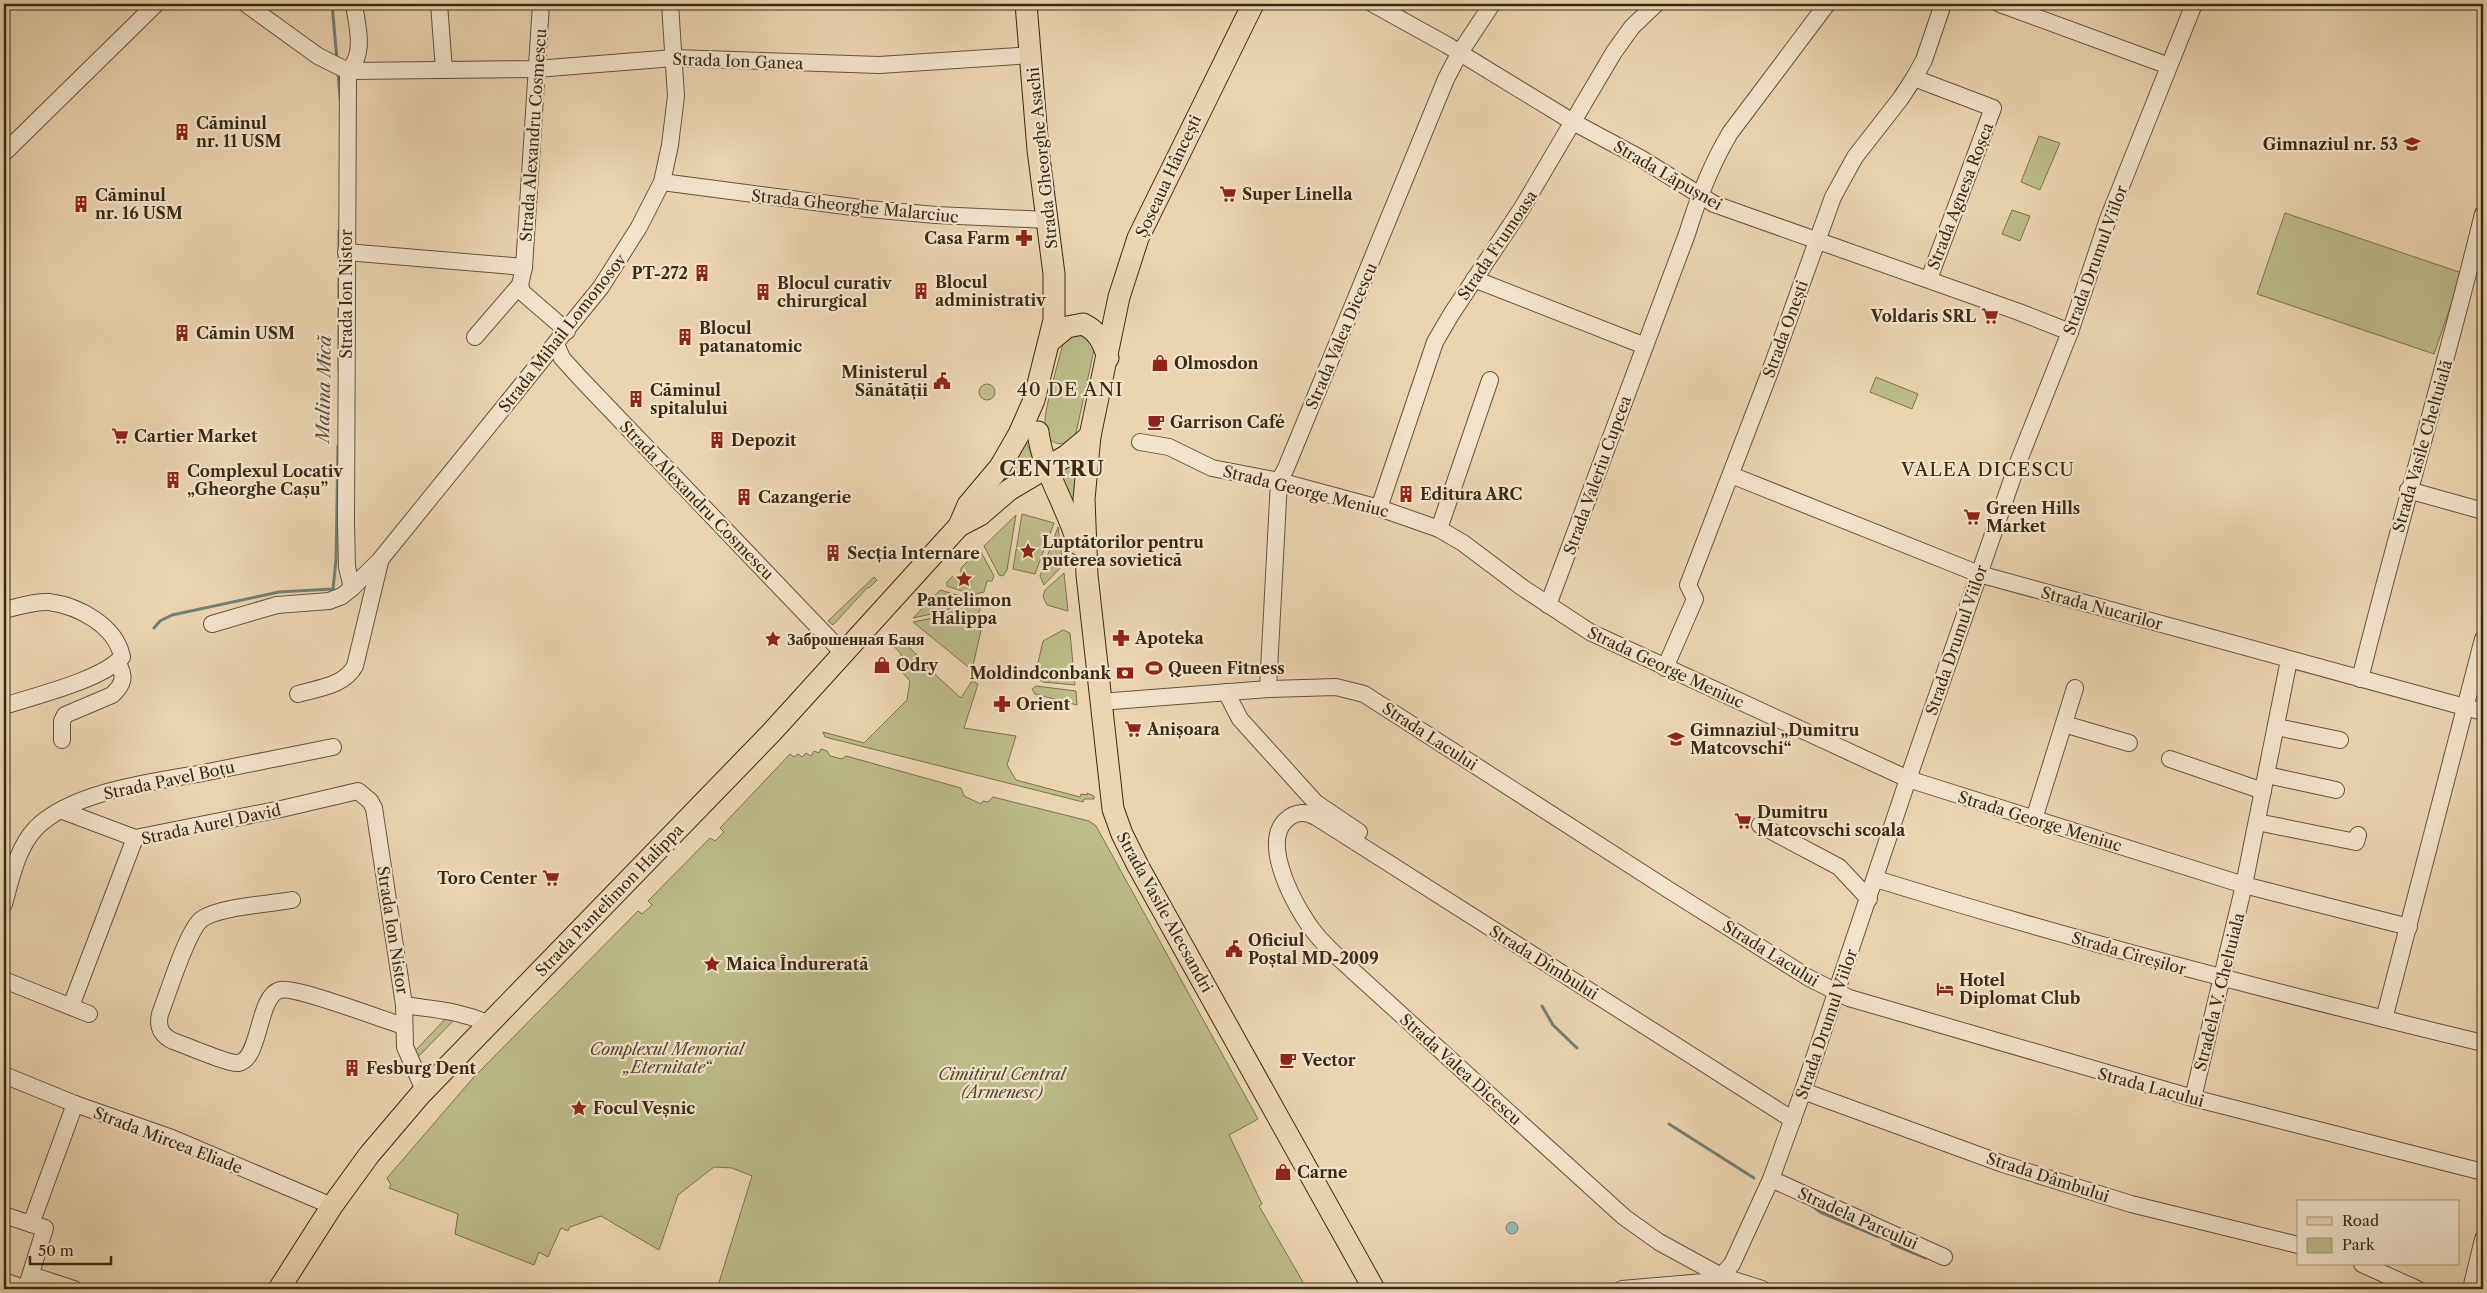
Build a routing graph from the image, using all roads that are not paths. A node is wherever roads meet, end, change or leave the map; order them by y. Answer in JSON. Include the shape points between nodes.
{"nodes":[{"id":1,"x":156,"y":4,"type":"edge"},
{"id":2,"x":246,"y":4,"type":"edge"},
{"id":3,"x":354,"y":4,"type":"edge"},
{"id":4,"x":439,"y":4,"type":"edge"},
{"id":5,"x":541,"y":4,"type":"edge"},
{"id":6,"x":670,"y":4,"type":"edge"},
{"id":7,"x":1026,"y":4,"type":"edge"},
{"id":8,"x":1253,"y":4,"type":"edge"},
{"id":9,"x":1373,"y":4,"type":"edge"},
{"id":10,"x":1492,"y":4,"type":"edge"},
{"id":11,"x":1656,"y":4,"type":"edge"},
{"id":12,"x":1826,"y":4,"type":"edge"},
{"id":13,"x":1943,"y":4,"type":"edge"},
{"id":14,"x":2000,"y":4,"type":"edge"},
{"id":15,"x":2194,"y":4,"type":"edge"},
{"id":16,"x":1459,"y":54,"type":"junction"},
{"id":17,"x":1032,"y":55,"type":"junction"},
{"id":18,"x":674,"y":58,"type":"junction"},
{"id":19,"x":2169,"y":66,"type":"junction"},
{"id":20,"x":536,"y":69,"type":"junction"},
{"id":21,"x":444,"y":70,"type":"junction"},
{"id":22,"x":348,"y":71,"type":"junction"},
{"id":23,"x":1914,"y":78,"type":"junction"},
{"id":24,"x":1572,"y":122,"type":"junction"},
{"id":25,"x":4,"y":153,"type":"edge"},
{"id":26,"x":662,"y":182,"type":"junction"},
{"id":27,"x":1699,"y":195,"type":"junction"},
{"id":28,"x":2483,"y":214,"type":"edge"},
{"id":29,"x":1048,"y":220,"type":"junction"},
{"id":30,"x":1817,"y":241,"type":"junction"},
{"id":31,"x":346,"y":252,"type":"junction"},
{"id":32,"x":524,"y":267,"type":"junction"},
{"id":33,"x":1474,"y":278,"type":"junction"},
{"id":34,"x":1929,"y":279,"type":"junction"},
{"id":35,"x":520,"y":285,"type":"junction"},
{"id":36,"x":567,"y":331,"type":"junction"},
{"id":37,"x":2070,"y":332,"type":"junction"},
{"id":38,"x":475,"y":336,"type":"dead end"},
{"id":39,"x":1049,"y":342,"type":"junction"},
{"id":40,"x":556,"y":344,"type":"junction"},
{"id":41,"x":1646,"y":346,"type":"junction"},
{"id":42,"x":1108,"y":358,"type":"junction"},
{"id":43,"x":1490,"y":380,"type":"dead end"},
{"id":44,"x":1034,"y":400,"type":"junction"},
{"id":45,"x":1038,"y":432,"type":"junction"},
{"id":46,"x":1083,"y":442,"type":"junction"},
{"id":47,"x":1140,"y":442,"type":"dead end"},
{"id":48,"x":1047,"y":467,"type":"junction"},
{"id":49,"x":1731,"y":475,"type":"junction"},
{"id":50,"x":1279,"y":481,"type":"junction"},
{"id":51,"x":2408,"y":490,"type":"junction"},
{"id":52,"x":1379,"y":508,"type":"junction"},
{"id":53,"x":2483,"y":511,"type":"edge"},
{"id":54,"x":959,"y":526,"type":"junction"},
{"id":55,"x":1439,"y":529,"type":"junction"},
{"id":56,"x":380,"y":560,"type":"junction"},
{"id":57,"x":1979,"y":574,"type":"junction"},
{"id":58,"x":1087,"y":575,"type":"junction"},
{"id":59,"x":352,"y":588,"type":"junction"},
{"id":60,"x":1548,"y":605,"type":"junction"},
{"id":61,"x":4,"y":610,"type":"edge"},
{"id":62,"x":212,"y":624,"type":"dead end"},
{"id":63,"x":2483,"y":639,"type":"edge"},
{"id":64,"x":844,"y":654,"type":"junction"},
{"id":65,"x":2289,"y":660,"type":"junction"},
{"id":66,"x":117,"y":662,"type":"junction"},
{"id":67,"x":1666,"y":668,"type":"junction"},
{"id":68,"x":2360,"y":679,"type":"junction"},
{"id":69,"x":2075,"y":688,"type":"dead end"},
{"id":70,"x":1268,"y":689,"type":"junction"},
{"id":71,"x":1226,"y":692,"type":"junction"},
{"id":72,"x":298,"y":694,"type":"dead end"},
{"id":73,"x":1100,"y":702,"type":"junction"},
{"id":74,"x":4,"y":706,"type":"edge"},
{"id":75,"x":2466,"y":707,"type":"junction"},
{"id":76,"x":2483,"y":712,"type":"edge"},
{"id":77,"x":2064,"y":724,"type":"junction"},
{"id":78,"x":2276,"y":727,"type":"junction"},
{"id":79,"x":62,"y":740,"type":"dead end"},
{"id":80,"x":2340,"y":740,"type":"dead end"},
{"id":81,"x":2129,"y":743,"type":"dead end"},
{"id":82,"x":333,"y":747,"type":"dead end"},
{"id":83,"x":2170,"y":759,"type":"dead end"},
{"id":84,"x":2266,"y":775,"type":"junction"},
{"id":85,"x":1908,"y":779,"type":"junction"},
{"id":86,"x":2336,"y":790,"type":"dead end"},
{"id":87,"x":2263,"y":792,"type":"junction"},
{"id":88,"x":370,"y":801,"type":"joint"},
{"id":89,"x":63,"y":811,"type":"junction"},
{"id":90,"x":1293,"y":815,"type":"joint"},
{"id":91,"x":2034,"y":819,"type":"junction"},
{"id":92,"x":2257,"y":822,"type":"junction"},
{"id":93,"x":1760,"y":825,"type":"dead end"},
{"id":94,"x":2358,"y":835,"type":"dead end"},
{"id":95,"x":135,"y":838,"type":"junction"},
{"id":96,"x":1372,"y":840,"type":"dead end"},
{"id":97,"x":1876,"y":879,"type":"junction"},
{"id":98,"x":2244,"y":886,"type":"junction"},
{"id":99,"x":1869,"y":899,"type":"junction"},
{"id":100,"x":292,"y":900,"type":"dead end"},
{"id":101,"x":4,"y":904,"type":"edge"},
{"id":102,"x":2409,"y":927,"type":"junction"},
{"id":103,"x":4,"y":980,"type":"edge"},
{"id":104,"x":2223,"y":980,"type":"junction"},
{"id":105,"x":1835,"y":992,"type":"junction"},
{"id":106,"x":404,"y":1005,"type":"junction"},
{"id":107,"x":71,"y":1006,"type":"junction"},
{"id":108,"x":90,"y":1014,"type":"dead end"},
{"id":109,"x":2384,"y":1019,"type":"junction"},
{"id":110,"x":487,"y":1023,"type":"junction"},
{"id":111,"x":404,"y":1026,"type":"junction"},
{"id":112,"x":2483,"y":1043,"type":"edge"},
{"id":113,"x":4,"y":1074,"type":"edge"},
{"id":114,"x":424,"y":1090,"type":"junction"},
{"id":115,"x":1803,"y":1091,"type":"junction"},
{"id":116,"x":2193,"y":1098,"type":"junction"},
{"id":117,"x":74,"y":1104,"type":"junction"},
{"id":118,"x":1793,"y":1120,"type":"junction"},
{"id":119,"x":2483,"y":1172,"type":"edge"},
{"id":120,"x":1771,"y":1179,"type":"junction"},
{"id":121,"x":332,"y":1206,"type":"junction"},
{"id":122,"x":4,"y":1215,"type":"edge"},
{"id":123,"x":31,"y":1224,"type":"junction"},
{"id":124,"x":2483,"y":1239,"type":"edge"},
{"id":125,"x":2297,"y":1245,"type":"edge"},
{"id":126,"x":1944,"y":1257,"type":"dead end"},
{"id":127,"x":2366,"y":1266,"type":"edge"},
{"id":128,"x":1721,"y":1276,"type":"junction"},
{"id":129,"x":4,"y":1280,"type":"edge"},
{"id":130,"x":28,"y":1284,"type":"edge"},
{"id":131,"x":74,"y":1289,"type":"edge"},
{"id":132,"x":279,"y":1289,"type":"edge"},
{"id":133,"x":1374,"y":1289,"type":"edge"},
{"id":134,"x":1622,"y":1289,"type":"edge"},
{"id":135,"x":1762,"y":1289,"type":"edge"},
{"id":136,"x":2418,"y":1289,"type":"edge"},
{"id":137,"x":2471,"y":1289,"type":"edge"}],
"edges":[{"from":1,"to":25,"type":"street"},
{"from":2,"to":22,"type":"street","via":[[318,56]]},
{"from":3,"to":22,"type":"street","name":"Strada Ion Nistor","via":[[359,50],[356,64]]},
{"from":4,"to":21,"type":"street"},
{"from":5,"to":20,"type":"street","name":"Strada Alexandru Cosmescu"},
{"from":6,"to":18,"type":"street","name":"Strada Mihail Lomonosov"},
{"from":7,"to":17,"type":"main road","name":"Strada Gheorghe Asachi"},
{"from":8,"to":42,"type":"main road","name":"Șoseaua Hâncești","via":[[1138,238],[1119,297]]},
{"from":9,"to":16,"type":"street","name":"Strada Lăpușnei"},
{"from":10,"to":16,"type":"street","name":"Strada Valea Dicescu"},
{"from":11,"to":24,"type":"street","name":"Strada Frumoasa","via":[[1623,39]]},
{"from":12,"to":27,"type":"street","name":"Strada Valeriu Cupcea","via":[[1730,133]]},
{"from":13,"to":23,"type":"street","name":"Strada Onești","via":[[1924,60]]},
{"from":14,"to":19,"type":"street"},
{"from":15,"to":19,"type":"street","name":"Strada Drumul Viilor"},
{"from":16,"to":24,"type":"street","name":"Strada Lăpușnei"},
{"from":16,"to":50,"type":"street","name":"Strada Valea Dicescu","via":[[1435,104]]},
{"from":17,"to":18,"type":"street","name":"Strada Ion Ganea","via":[[879,65]]},
{"from":17,"to":29,"type":"main road","name":"Strada Gheorghe Asachi","via":[[1038,150]]},
{"from":18,"to":20,"type":"street","name":"Strada Ion Ganea"},
{"from":18,"to":26,"type":"street","name":"Strada Mihail Lomonosov","via":[[674,113]]},
{"from":19,"to":37,"type":"street","name":"Strada Drumul Viilor","via":[[2108,219]]},
{"from":20,"to":21,"type":"street","name":"Strada Ion Ganea"},
{"from":20,"to":32,"type":"street","name":"Strada Alexandru Cosmescu"},
{"from":21,"to":22,"type":"street","name":"Strada Ion Ganea"},
{"from":22,"to":31,"type":"street","name":"Strada Ion Nistor"},
{"from":23,"to":30,"type":"street","name":"Strada Onești","via":[[1846,171]]},
{"from":23,"to":34,"type":"street","name":"Strada Agnesa Roșca","via":[[1993,108]]},
{"from":24,"to":27,"type":"street","name":"Strada Lăpușnei","via":[[1642,158]]},
{"from":24,"to":33,"type":"street","name":"Strada Frumoasa","via":[[1522,208]]},
{"from":26,"to":29,"type":"street","name":"Strada Gheorghe Malarciuc","via":[[868,209]]},
{"from":26,"to":36,"type":"street","name":"Strada Mihail Lomonosov","via":[[630,244],[602,287]]},
{"from":27,"to":30,"type":"street","name":"Strada Lăpușnei","via":[[1714,204]]},
{"from":27,"to":41,"type":"street","name":"Strada Valeriu Cupcea"},
{"from":28,"to":51,"type":"street","name":"Strada Vasile Cheltuială","via":[[2453,335]]},
{"from":29,"to":39,"type":"main road","name":"Strada Gheorghe Asachi","via":[[1056,293]]},
{"from":30,"to":34,"type":"street","name":"Strada Lăpușnei"},
{"from":30,"to":49,"type":"street","name":"Strada Onești"},
{"from":31,"to":32,"type":"street"},
{"from":31,"to":59,"type":"street","name":"Strada Ion Nistor","via":[[346,523],[347,567]]},
{"from":32,"to":35,"type":"street","name":"Strada Alexandru Cosmescu"},
{"from":33,"to":41,"type":"street"},
{"from":33,"to":52,"type":"street","name":"Strada Frumoasa","via":[[1429,357]]},
{"from":34,"to":37,"type":"street","name":"Strada Lăpușnei"},
{"from":35,"to":36,"type":"street","via":[[522,292]]},
{"from":35,"to":38,"type":"street","name":"Strada Alexandru Cosmescu"},
{"from":36,"to":40,"type":"street","name":"Strada Mihail Lomonosov"},
{"from":37,"to":57,"type":"street","name":"Strada Drumul Viilor","via":[[2017,465]]},
{"from":39,"to":42,"type":"main road","via":[[1067,327],[1083,324],[1101,339]]},
{"from":39,"to":44,"type":"main road","name":"Strada Gheorghe Asachi"},
{"from":40,"to":56,"type":"street","name":"Strada Mihail Lomonosov"},
{"from":40,"to":64,"type":"street","name":"Strada Alexandru Cosmescu","via":[[562,358],[580,378]]},
{"from":41,"to":60,"type":"street","name":"Strada Valeriu Cupcea"},
{"from":42,"to":46,"type":"main road","name":"Șoseaua Hâncești"},
{"from":43,"to":55,"type":"street"},
{"from":44,"to":45,"type":"main road"},
{"from":44,"to":54,"type":"main road","name":"Strada Pantelimon Halippa","via":[[1006,458],[968,505]]},
{"from":45,"to":46,"type":"main road","via":[[1044,444],[1054,451],[1064,452]]},
{"from":45,"to":48,"type":"main road"},
{"from":46,"to":48,"type":"main road","name":"Strada Pantelimon Halippa"},
{"from":46,"to":58,"type":"main road","name":"Strada Vasile Alecsandri"},
{"from":47,"to":50,"type":"street","name":"Strada George Meniuc","via":[[1169,447],[1212,468]]},
{"from":48,"to":54,"type":"main road","name":"Strada Pantelimon Halippa","via":[[1009,490],[980,515]]},
{"from":48,"to":58,"type":"main road","via":[[1072,526]]},
{"from":49,"to":57,"type":"street","name":"Strada Nucarilor"},
{"from":49,"to":67,"type":"street","name":"Strada Onești","via":[[1688,585],[1695,599]]},
{"from":50,"to":52,"type":"street","name":"Strada George Meniuc"},
{"from":50,"to":70,"type":"street","name":"Strada Valea Dicescu"},
{"from":51,"to":53,"type":"street"},
{"from":51,"to":68,"type":"street","name":"Strada Vasile Cheltuială"},
{"from":52,"to":55,"type":"street","name":"Strada George Meniuc"},
{"from":54,"to":64,"type":"main road","name":"Strada Pantelimon Halippa"},
{"from":55,"to":60,"type":"street","name":"Strada George Meniuc"},
{"from":56,"to":59,"type":"street","name":"Strada Mihail Lomonosov"},
{"from":56,"to":72,"type":"street","via":[[355,666],[350,675],[339,682]]},
{"from":57,"to":65,"type":"street","name":"Strada Nucarilor"},
{"from":57,"to":85,"type":"street","name":"Strada Drumul Viilor"},
{"from":58,"to":73,"type":"main road","name":"Strada Vasile Alecsandri"},
{"from":59,"to":62,"type":"street","name":"Strada Mihail Lomonosov","via":[[329,601],[277,605]]},
{"from":60,"to":67,"type":"street","name":"Strada George Meniuc","via":[[1590,632]]},
{"from":61,"to":66,"type":"street","via":[[48,602],[75,610],[112,634],[122,657]]},
{"from":63,"to":75,"type":"street"},
{"from":64,"to":110,"type":"main road","name":"Strada Pantelimon Halippa","via":[[677,831]]},
{"from":65,"to":68,"type":"street","name":"Strada Nucarilor"},
{"from":65,"to":78,"type":"street"},
{"from":66,"to":74,"type":"street","via":[[89,677]]},
{"from":66,"to":79,"type":"street","via":[[124,681],[119,689],[65,715]]},
{"from":67,"to":85,"type":"street","name":"Strada George Meniuc"},
{"from":68,"to":75,"type":"street","name":"Strada Nucarilor"},
{"from":69,"to":77,"type":"street"},
{"from":70,"to":71,"type":"street","name":"Strada Lacului"},
{"from":70,"to":105,"type":"street","name":"Strada Lacului","via":[[1336,687],[1364,694],[1669,890]]},
{"from":71,"to":73,"type":"street","name":"Strada Lacului"},
{"from":71,"to":96,"type":"street","via":[[1240,719],[1316,803]]},
{"from":73,"to":133,"type":"main road","name":"Strada Vasile Alecsandri","via":[[1113,809],[1126,845]]},
{"from":75,"to":76,"type":"street","name":"Strada Nucarilor"},
{"from":75,"to":102,"type":"street"},
{"from":77,"to":81,"type":"street"},
{"from":77,"to":91,"type":"street"},
{"from":78,"to":80,"type":"street"},
{"from":78,"to":84,"type":"street"},
{"from":82,"to":89,"type":"street","name":"Strada Pavel Boțu","via":[[121,789]]},
{"from":83,"to":87,"type":"street"},
{"from":84,"to":86,"type":"street"},
{"from":84,"to":87,"type":"street"},
{"from":85,"to":91,"type":"street","name":"Strada George Meniuc"},
{"from":85,"to":97,"type":"street","name":"Strada Drumul Viilor"},
{"from":87,"to":92,"type":"street"},
{"from":88,"to":95,"type":"street","name":"Strada Aurel David","via":[[358,791],[349,792]]},
{"from":88,"to":106,"type":"street","name":"Strada Ion Nistor","via":[[374,808]]},
{"from":89,"to":95,"type":"street"},
{"from":89,"to":101,"type":"street","name":"Strada Pavel Boțu","via":[[42,824],[28,839],[17,861]]},
{"from":90,"to":118,"type":"street","name":"Strada Dîmbului","via":[[1308,813],[1316,817]]},
{"from":90,"to":128,"type":"street","name":"Strada Valea Dicescu","via":[[1277,834],[1280,866],[1298,907],[1314,932],[1624,1217],[1659,1242]]},
{"from":91,"to":98,"type":"street","name":"Strada George Meniuc"},
{"from":92,"to":94,"type":"street","via":[[2356,842]]},
{"from":92,"to":98,"type":"street"},
{"from":93,"to":99,"type":"street","via":[[1839,867]]},
{"from":95,"to":107,"type":"street","name":"Strada Aurel David"},
{"from":97,"to":99,"type":"street","name":"Strada Drumul Viilor"},
{"from":97,"to":104,"type":"street","name":"Strada Cireșilor"},
{"from":98,"to":102,"type":"street","name":"Strada George Meniuc"},
{"from":98,"to":104,"type":"street","name":"Stradela V. Cheltuiala"},
{"from":99,"to":105,"type":"street","name":"Strada Drumul Viilor"},
{"from":100,"to":111,"type":"street","via":[[216,913],[201,920],[192,932],[160,1014],[159,1026],[166,1037],[230,1062],[242,1061],[250,1054],[270,1000],[280,990],[317,997]]},
{"from":102,"to":109,"type":"street"},
{"from":103,"to":107,"type":"street"},
{"from":104,"to":109,"type":"street","name":"Strada Cireșilor"},
{"from":104,"to":116,"type":"street","name":"Stradela V. Cheltuiala"},
{"from":105,"to":115,"type":"street","name":"Strada Drumul Viilor"},
{"from":105,"to":116,"type":"street","name":"Strada Lacului","via":[[1891,1012]]},
{"from":106,"to":110,"type":"street","name":"Strada Ion Nistor","via":[[449,1010]]},
{"from":106,"to":111,"type":"street"},
{"from":107,"to":108,"type":"street"},
{"from":109,"to":112,"type":"street","name":"Strada Cireșilor"},
{"from":110,"to":114,"type":"main road","name":"Strada Pantelimon Halippa"},
{"from":111,"to":114,"type":"street","via":[[408,1058]]},
{"from":113,"to":117,"type":"street","name":"Strada Mircea Eliade"},
{"from":114,"to":121,"type":"main road","name":"Strada Pantelimon Halippa","via":[[369,1155]]},
{"from":115,"to":118,"type":"street","name":"Strada Drumul Viilor"},
{"from":115,"to":125,"type":"street","name":"Strada Dâmbului","via":[[2002,1164],[2122,1201]]},
{"from":116,"to":119,"type":"street","name":"Strada Lacului"},
{"from":117,"to":121,"type":"street","name":"Strada Mircea Eliade","via":[[172,1138]]},
{"from":117,"to":123,"type":"street"},
{"from":118,"to":120,"type":"street","name":"Strada Drumul Viilor"},
{"from":120,"to":126,"type":"street","name":"Stradela Parcului"},
{"from":120,"to":128,"type":"street","name":"Strada Drumul Viilor","via":[[1732,1264]]},
{"from":121,"to":132,"type":"main road","name":"Strada Pantelimon Halippa"},
{"from":122,"to":123,"type":"street"},
{"from":123,"to":130,"type":"street","via":[[45,1228]]},
{"from":124,"to":137,"type":"street"},
{"from":127,"to":136,"type":"street"},
{"from":128,"to":134,"type":"street","via":[[1704,1282]]},
{"from":128,"to":135,"type":"street","name":"Strada Valea Dicescu"},
{"from":129,"to":130,"type":"street"},
{"from":130,"to":131,"type":"street"}]}
